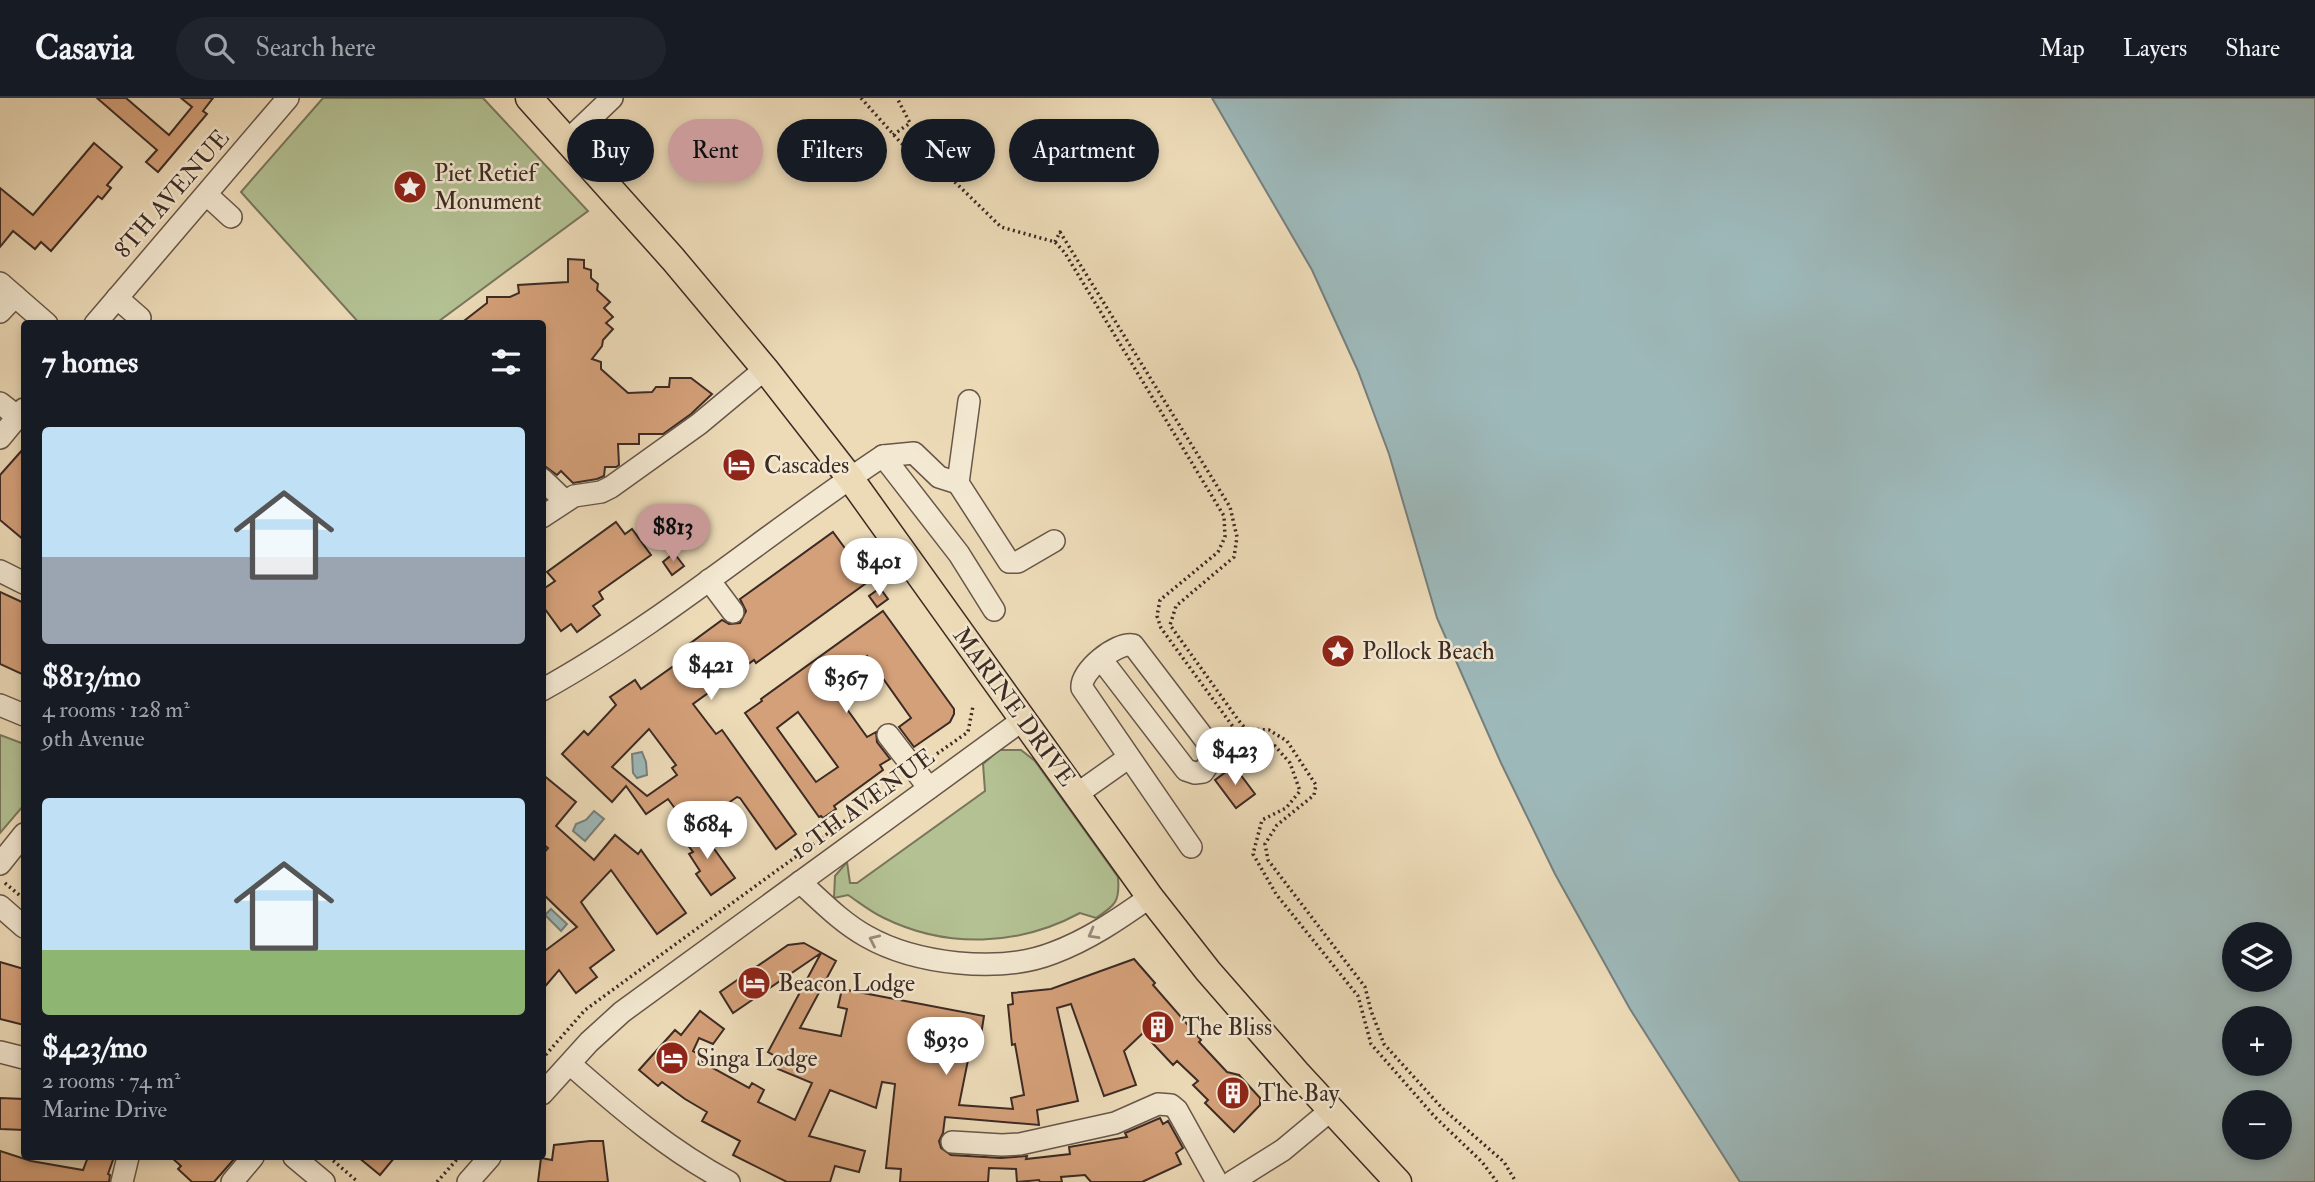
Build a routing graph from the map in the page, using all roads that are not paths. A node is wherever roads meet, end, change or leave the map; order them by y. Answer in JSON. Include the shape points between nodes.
{"nodes":[{"id":1,"x":288,"y":98,"type":"edge"},
{"id":2,"x":529,"y":98,"type":"edge"},
{"id":3,"x":612,"y":98,"type":"edge"},
{"id":4,"x":590,"y":119,"type":"edge"},
{"id":5,"x":567,"y":139,"type":"edge"},
{"id":6,"x":604,"y":182,"type":"edge"},
{"id":7,"x":207,"y":195,"type":"junction"},
{"id":8,"x":230,"y":217,"type":"dead end"},
{"id":9,"x":8,"y":290,"type":"edge"},
{"id":10,"x":117,"y":298,"type":"junction"},
{"id":11,"x":0,"y":312,"type":"edge"},
{"id":12,"x":140,"y":318,"type":"dead end"},
{"id":13,"x":42,"y":320,"type":"edge"},
{"id":14,"x":98,"y":320,"type":"edge"},
{"id":15,"x":765,"y":369,"type":"junction"},
{"id":16,"x":970,"y":401,"type":"dead end"},
{"id":17,"x":0,"y":403,"type":"edge"},
{"id":18,"x":21,"y":413,"type":"edge"},
{"id":19,"x":0,"y":438,"type":"edge"},
{"id":20,"x":883,"y":456,"type":"junction"},
{"id":21,"x":850,"y":478,"type":"junction"},
{"id":22,"x":546,"y":483,"type":"edge"},
{"id":23,"x":958,"y":483,"type":"junction"},
{"id":24,"x":565,"y":501,"type":"junction"},
{"id":25,"x":546,"y":514,"type":"edge"},
{"id":26,"x":1054,"y":541,"type":"dead end"},
{"id":27,"x":0,"y":571,"type":"edge"},
{"id":28,"x":709,"y":580,"type":"junction"},
{"id":29,"x":21,"y":582,"type":"edge"},
{"id":30,"x":994,"y":610,"type":"dead end"},
{"id":31,"x":733,"y":612,"type":"dead end"},
{"id":32,"x":1101,"y":659,"type":"junction"},
{"id":33,"x":546,"y":688,"type":"edge"},
{"id":34,"x":0,"y":705,"type":"edge"},
{"id":35,"x":21,"y":714,"type":"edge"},
{"id":36,"x":1024,"y":719,"type":"junction"},
{"id":37,"x":888,"y":735,"type":"dead end"},
{"id":38,"x":1128,"y":758,"type":"junction"},
{"id":39,"x":1077,"y":794,"type":"junction"},
{"id":40,"x":921,"y":799,"type":"junction"},
{"id":41,"x":21,"y":838,"type":"edge"},
{"id":42,"x":1191,"y":847,"type":"dead end"},
{"id":43,"x":0,"y":864,"type":"edge"},
{"id":44,"x":800,"y":881,"type":"junction"},
{"id":45,"x":1150,"y":897,"type":"junction"},
{"id":46,"x":0,"y":906,"type":"edge"},
{"id":47,"x":21,"y":924,"type":"edge"},
{"id":48,"x":0,"y":1052,"type":"edge"},
{"id":49,"x":21,"y":1057,"type":"edge"},
{"id":50,"x":570,"y":1064,"type":"junction"},
{"id":51,"x":546,"y":1090,"type":"edge"},
{"id":52,"x":1331,"y":1110,"type":"junction"},
{"id":53,"x":952,"y":1142,"type":"dead end"},
{"id":54,"x":127,"y":1160,"type":"edge"},
{"id":55,"x":250,"y":1160,"type":"edge"},
{"id":56,"x":298,"y":1160,"type":"edge"},
{"id":57,"x":486,"y":1160,"type":"edge"},
{"id":58,"x":122,"y":1182,"type":"edge"},
{"id":59,"x":232,"y":1182,"type":"edge"},
{"id":60,"x":324,"y":1182,"type":"edge"},
{"id":61,"x":468,"y":1182,"type":"edge"},
{"id":62,"x":729,"y":1182,"type":"edge"},
{"id":63,"x":1217,"y":1182,"type":"edge"},
{"id":64,"x":1232,"y":1182,"type":"edge"},
{"id":65,"x":1398,"y":1182,"type":"edge"}],
"edges":[{"from":1,"to":7,"type":"street","name":"8TH AVENUE"},
{"from":2,"to":5,"type":"main road","name":"MARINE DRIVE"},
{"from":3,"to":4,"type":"street"},
{"from":6,"to":15,"type":"main road","name":"MARINE DRIVE"},
{"from":7,"to":8,"type":"street"},
{"from":7,"to":10,"type":"street","name":"8TH AVENUE"},
{"from":9,"to":11,"type":"street"},
{"from":9,"to":13,"type":"street"},
{"from":10,"to":12,"type":"street"},
{"from":10,"to":14,"type":"street","name":"8TH AVENUE"},
{"from":15,"to":21,"type":"main road","name":"MARINE DRIVE"},
{"from":15,"to":24,"type":"street","via":[[699,424],[611,487]]},
{"from":16,"to":23,"type":"street"},
{"from":17,"to":18,"type":"street"},
{"from":18,"to":19,"type":"street"},
{"from":20,"to":21,"type":"street"},
{"from":20,"to":23,"type":"street","via":[[914,453],[939,477]]},
{"from":20,"to":30,"type":"street","via":[[959,554]]},
{"from":21,"to":28,"type":"street"},
{"from":21,"to":36,"type":"main road","name":"MARINE DRIVE"},
{"from":22,"to":24,"type":"street"},
{"from":23,"to":26,"type":"street","via":[[1009,562],[1018,562]]},
{"from":24,"to":25,"type":"street"},
{"from":27,"to":29,"type":"street"},
{"from":28,"to":31,"type":"street"},
{"from":28,"to":33,"type":"street","via":[[617,647]]},
{"from":32,"to":32,"type":"street","via":[[1125,644],[1139,650],[1210,746],[1212,759],[1203,772],[1189,772],[1182,766]]},
{"from":32,"to":38,"type":"street","via":[[1081,685]]},
{"from":34,"to":35,"type":"street"},
{"from":36,"to":39,"type":"main road","name":"MARINE DRIVE"},
{"from":36,"to":40,"type":"street","name":"10TH AVENUE"},
{"from":37,"to":40,"type":"street"},
{"from":38,"to":39,"type":"street"},
{"from":38,"to":42,"type":"street"},
{"from":39,"to":45,"type":"main road","name":"MARINE DRIVE"},
{"from":40,"to":44,"type":"street","name":"10TH AVENUE"},
{"from":41,"to":43,"type":"street"},
{"from":45,"to":44,"type":"street","one_way":true,"via":[[1053,954],[1027,960],[927,958],[879,942],[843,921]]},
{"from":44,"to":50,"type":"street","name":"10TH AVENUE","via":[[622,1012]]},
{"from":45,"to":52,"type":"main road","name":"MARINE DRIVE","via":[[1241,1011]]},
{"from":46,"to":47,"type":"street"},
{"from":48,"to":49,"type":"street"},
{"from":50,"to":51,"type":"street","name":"10TH AVENUE"},
{"from":50,"to":62,"type":"street","via":[[664,1142]]},
{"from":52,"to":64,"type":"street","via":[[1283,1150]]},
{"from":52,"to":65,"type":"main road","name":"MARINE DRIVE"},
{"from":53,"to":63,"type":"street","via":[[1020,1144],[1115,1123],[1165,1104],[1177,1110]]},
{"from":54,"to":58,"type":"street"},
{"from":55,"to":59,"type":"street"},
{"from":56,"to":60,"type":"street"},
{"from":57,"to":61,"type":"street"}]}
